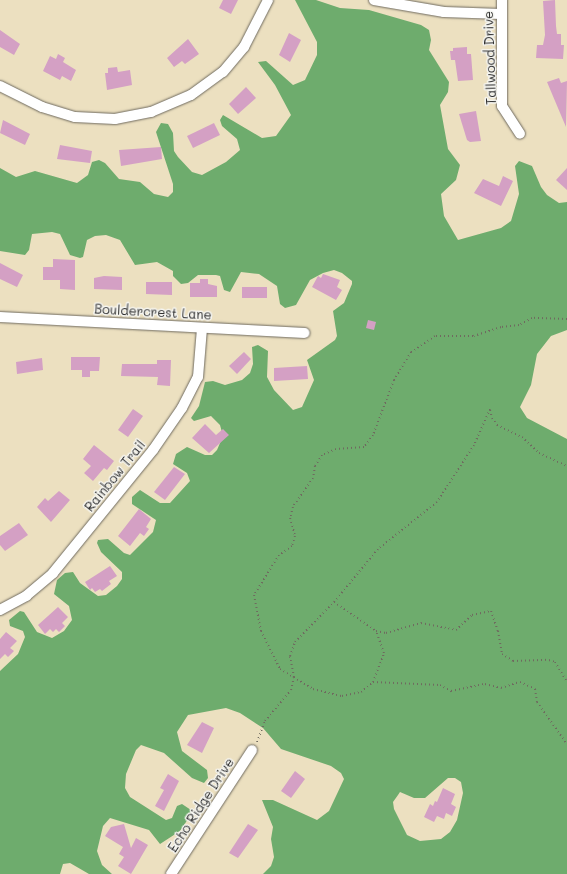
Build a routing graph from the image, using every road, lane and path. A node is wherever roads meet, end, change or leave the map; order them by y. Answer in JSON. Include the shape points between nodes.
{"nodes":[{"id":1,"x":268,"y":0,"type":"edge"},
{"id":2,"x":374,"y":0,"type":"edge"},
{"id":3,"x":502,"y":0,"type":"edge"},
{"id":4,"x":501,"y":14,"type":"junction"},
{"id":5,"x":0,"y":86,"type":"edge"},
{"id":6,"x":520,"y":134,"type":"dead end"},
{"id":7,"x":0,"y":317,"type":"edge"},
{"id":8,"x":567,"y":319,"type":"edge"},
{"id":9,"x":202,"y":328,"type":"junction"},
{"id":10,"x":305,"y":333,"type":"dead end"},
{"id":11,"x":567,"y":466,"type":"edge"},
{"id":12,"x":334,"y":602,"type":"junction"},
{"id":13,"x":0,"y":610,"type":"edge"},
{"id":14,"x":376,"y":631,"type":"junction"},
{"id":15,"x":294,"y":677,"type":"junction"},
{"id":16,"x":373,"y":682,"type":"junction"},
{"id":17,"x":567,"y":682,"type":"edge"},
{"id":18,"x":567,"y":744,"type":"edge"},
{"id":19,"x":252,"y":750,"type":"joint"},
{"id":20,"x":171,"y":874,"type":"edge"}],
"edges":[{"from":1,"to":5,"type":"street","via":[[244,47],[223,72],[191,96],[151,112],[115,119],[75,117],[42,107]]},
{"from":2,"to":4,"type":"street","via":[[444,12]]},
{"from":3,"to":4,"type":"street","name":"Tallwood Drive"},
{"from":4,"to":6,"type":"street","name":"Tallwood Drive","via":[[502,106]]},
{"from":7,"to":9,"type":"street","name":"Bouldercrest Lane"},
{"from":8,"to":15,"type":"path","via":[[532,318],[519,325],[500,327],[473,336],[436,336],[411,352],[390,390],[373,435],[364,447],[350,446],[322,455],[314,466],[314,478],[293,507],[290,518],[295,536],[292,546],[279,555],[254,595],[261,631],[280,669]]},
{"from":9,"to":10,"type":"street","name":"Bouldercrest Lane"},
{"from":9,"to":13,"type":"street","name":"Rainbow Trail","via":[[198,377],[182,408],[153,450],[53,573],[26,596]]},
{"from":11,"to":12,"type":"path","via":[[539,453],[522,437],[497,425],[490,409],[474,445],[437,502],[378,549]]},
{"from":12,"to":14,"type":"path"},
{"from":12,"to":15,"type":"path","via":[[295,642],[290,656]]},
{"from":14,"to":16,"type":"path","via":[[384,653]]},
{"from":14,"to":17,"type":"path","via":[[392,633],[421,623],[456,630],[472,615],[491,611],[502,654],[513,661],[555,662]]},
{"from":15,"to":16,"type":"path","via":[[313,689],[342,696],[361,692]]},
{"from":15,"to":19,"type":"path","via":[[291,690],[265,721]]},
{"from":16,"to":18,"type":"path","via":[[440,686],[451,691],[485,684],[501,688],[520,682],[535,689],[536,702]]},
{"from":19,"to":20,"type":"street","name":"Echo Ridge Drive"}]}
